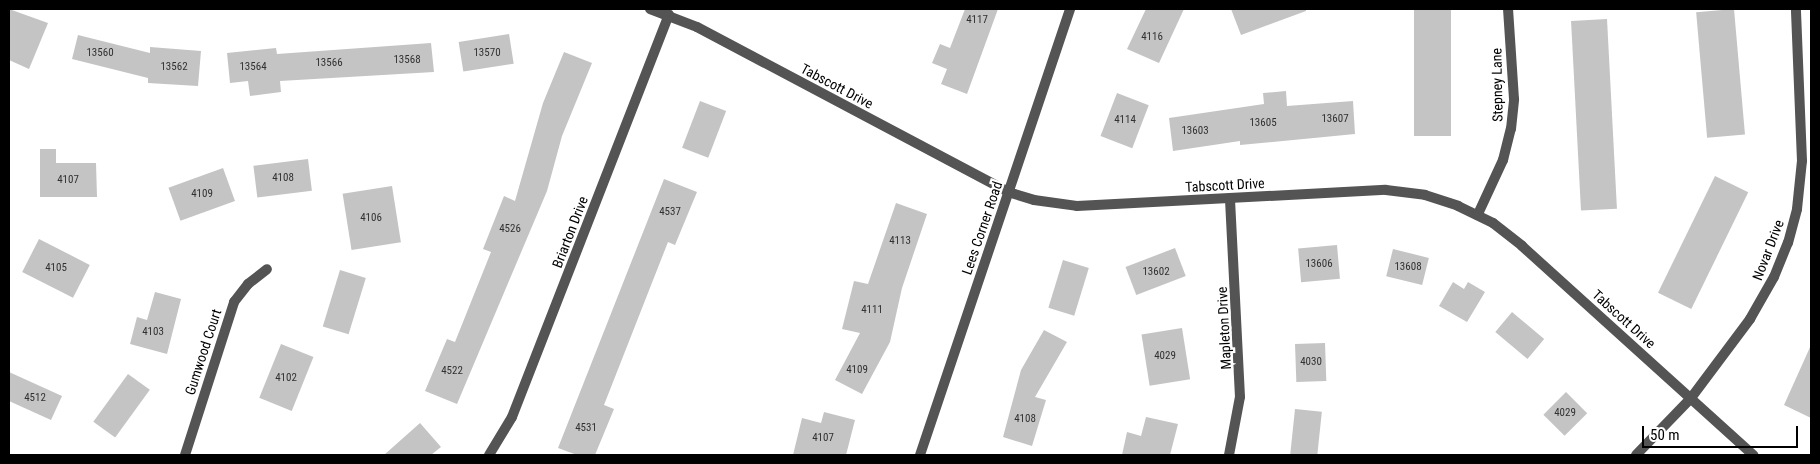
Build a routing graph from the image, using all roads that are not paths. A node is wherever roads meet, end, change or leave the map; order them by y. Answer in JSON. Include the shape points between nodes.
{"nodes":[{"id":1,"x":650,"y":9,"type":"edge"},
{"id":2,"x":1070,"y":9,"type":"edge"},
{"id":3,"x":1508,"y":9,"type":"edge"},
{"id":4,"x":1796,"y":9,"type":"edge"},
{"id":5,"x":668,"y":15,"type":"junction"},
{"id":6,"x":1008,"y":192,"type":"junction"},
{"id":7,"x":1230,"y":199,"type":"junction"},
{"id":8,"x":1478,"y":214,"type":"junction"},
{"id":9,"x":268,"y":269,"type":"dead end"},
{"id":10,"x":1691,"y":398,"type":"junction"},
{"id":11,"x":185,"y":455,"type":"edge"},
{"id":12,"x":489,"y":455,"type":"edge"},
{"id":13,"x":920,"y":455,"type":"edge"},
{"id":14,"x":1229,"y":455,"type":"edge"},
{"id":15,"x":1636,"y":455,"type":"edge"},
{"id":16,"x":1753,"y":455,"type":"edge"}],
"edges":[{"from":1,"to":5,"type":"street","name":"Tabscott Drive"},
{"from":2,"to":6,"type":"street","name":"Lees Corner Road"},
{"from":3,"to":8,"type":"street","name":"Stepney Lane","via":[[1514,98],[1511,129],[1503,160]]},
{"from":4,"to":10,"type":"street","name":"Novar Drive","via":[[1802,161],[1791,231],[1774,277],[1757,309]]},
{"from":5,"to":6,"type":"street","name":"Tabscott Drive"},
{"from":5,"to":12,"type":"street","name":"Briarton Drive","via":[[512,417]]},
{"from":6,"to":7,"type":"street","name":"Tabscott Drive","via":[[1077,206]]},
{"from":6,"to":13,"type":"street","name":"Lees Corner Road"},
{"from":7,"to":8,"type":"street","name":"Tabscott Drive","via":[[1386,190],[1425,195]]},
{"from":7,"to":14,"type":"street","name":"Mapleton Drive","via":[[1240,397]]},
{"from":8,"to":10,"type":"street","name":"Tabscott Drive","via":[[1522,246]]},
{"from":9,"to":11,"type":"street","name":"Gumwood Court","via":[[248,284],[234,302]]},
{"from":10,"to":15,"type":"street","name":"Novar Drive"},
{"from":10,"to":16,"type":"street","name":"Tabscott Drive"}]}
